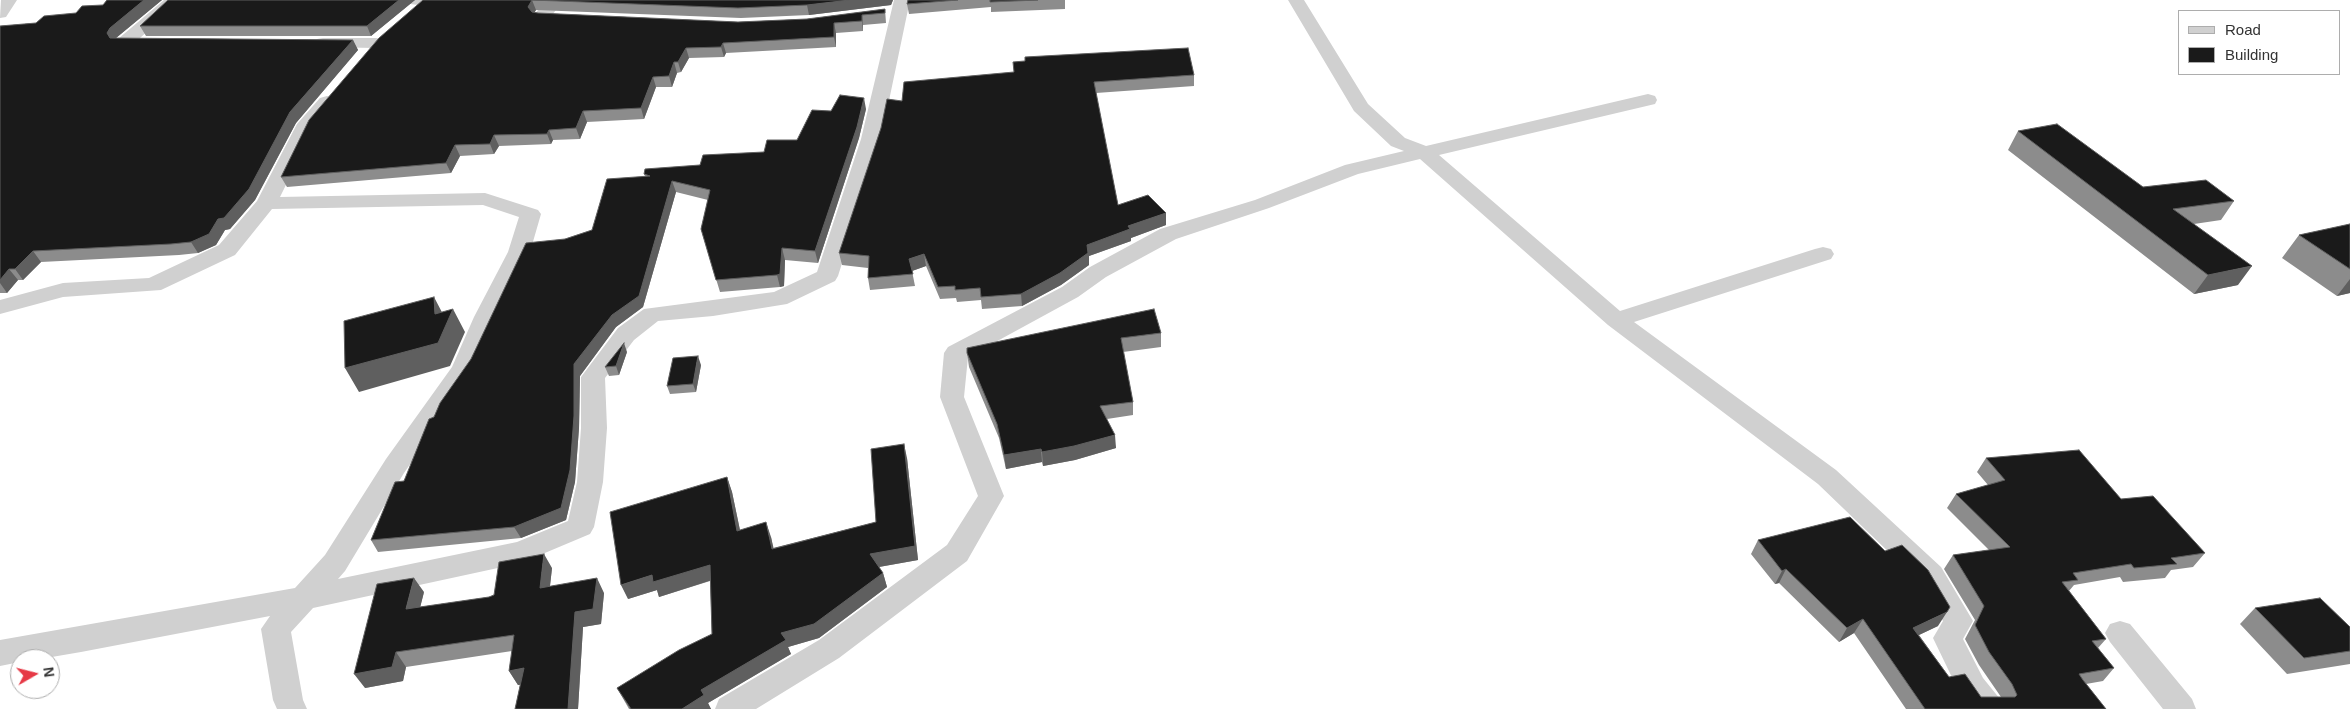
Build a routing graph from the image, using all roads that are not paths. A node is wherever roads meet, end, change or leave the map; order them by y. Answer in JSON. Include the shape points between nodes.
{"nodes":[{"id":1,"x":9,"y":0,"type":"edge"},
{"id":2,"x":174,"y":0,"type":"edge"},
{"id":3,"x":424,"y":0,"type":"edge"},
{"id":4,"x":556,"y":0,"type":"edge"},
{"id":5,"x":1296,"y":0,"type":"edge"},
{"id":6,"x":894,"y":8,"type":"edge"},
{"id":7,"x":0,"y":12,"type":"edge"},
{"id":8,"x":562,"y":17,"type":"edge"},
{"id":9,"x":391,"y":31,"type":"junction"},
{"id":10,"x":153,"y":43,"type":"edge"},
{"id":11,"x":308,"y":43,"type":"edge"},
{"id":12,"x":358,"y":64,"type":"edge"},
{"id":13,"x":340,"y":86,"type":"edge"},
{"id":14,"x":1648,"y":100,"type":"dead end"},
{"id":15,"x":1424,"y":152,"type":"junction"},
{"id":16,"x":266,"y":203,"type":"junction"},
{"id":17,"x":1823,"y":254,"type":"dead end"},
{"id":18,"x":0,"y":306,"type":"edge"},
{"id":19,"x":1616,"y":320,"type":"junction"},
{"id":20,"x":303,"y":598,"type":"junction"},
{"id":21,"x":2120,"y":633,"type":"dead end"},
{"id":22,"x":0,"y":653,"type":"edge"},
{"id":23,"x":292,"y":709,"type":"edge"},
{"id":24,"x":730,"y":709,"type":"edge"},
{"id":25,"x":1989,"y":709,"type":"edge"},
{"id":26,"x":2181,"y":709,"type":"edge"}],
"edges":[{"from":1,"to":7,"type":"street"},
{"from":2,"to":10,"type":"street","via":[[124,43]]},
{"from":3,"to":9,"type":"street"},
{"from":4,"to":8,"type":"street","via":[[542,16]]},
{"from":5,"to":15,"type":"street","via":[[1361,107],[1398,142]]},
{"from":6,"to":20,"type":"street","via":[[871,139],[827,276],[778,299],[652,314],[626,334],[593,377],[590,482],[580,527],[521,552]]},
{"from":9,"to":11,"type":"street"},
{"from":9,"to":12,"type":"street"},
{"from":13,"to":16,"type":"street","via":[[304,128]]},
{"from":14,"to":15,"type":"street"},
{"from":15,"to":19,"type":"street"},
{"from":15,"to":24,"type":"street","via":[[1352,169],[1262,204],[1168,234],[1098,272],[1070,292],[956,353],[952,396],[991,496],[957,553],[829,649]]},
{"from":16,"to":18,"type":"street","via":[[226,250],[153,285],[63,290]]},
{"from":16,"to":20,"type":"street","via":[[485,199],[531,214],[519,252],[463,370],[395,466],[335,563]]},
{"from":17,"to":19,"type":"street"},
{"from":19,"to":25,"type":"street","via":[[1827,477],[1931,575],[1958,621],[1948,638],[1972,687]]},
{"from":20,"to":22,"type":"street"},
{"from":20,"to":23,"type":"street","via":[[276,629]]},
{"from":21,"to":26,"type":"street"}]}
